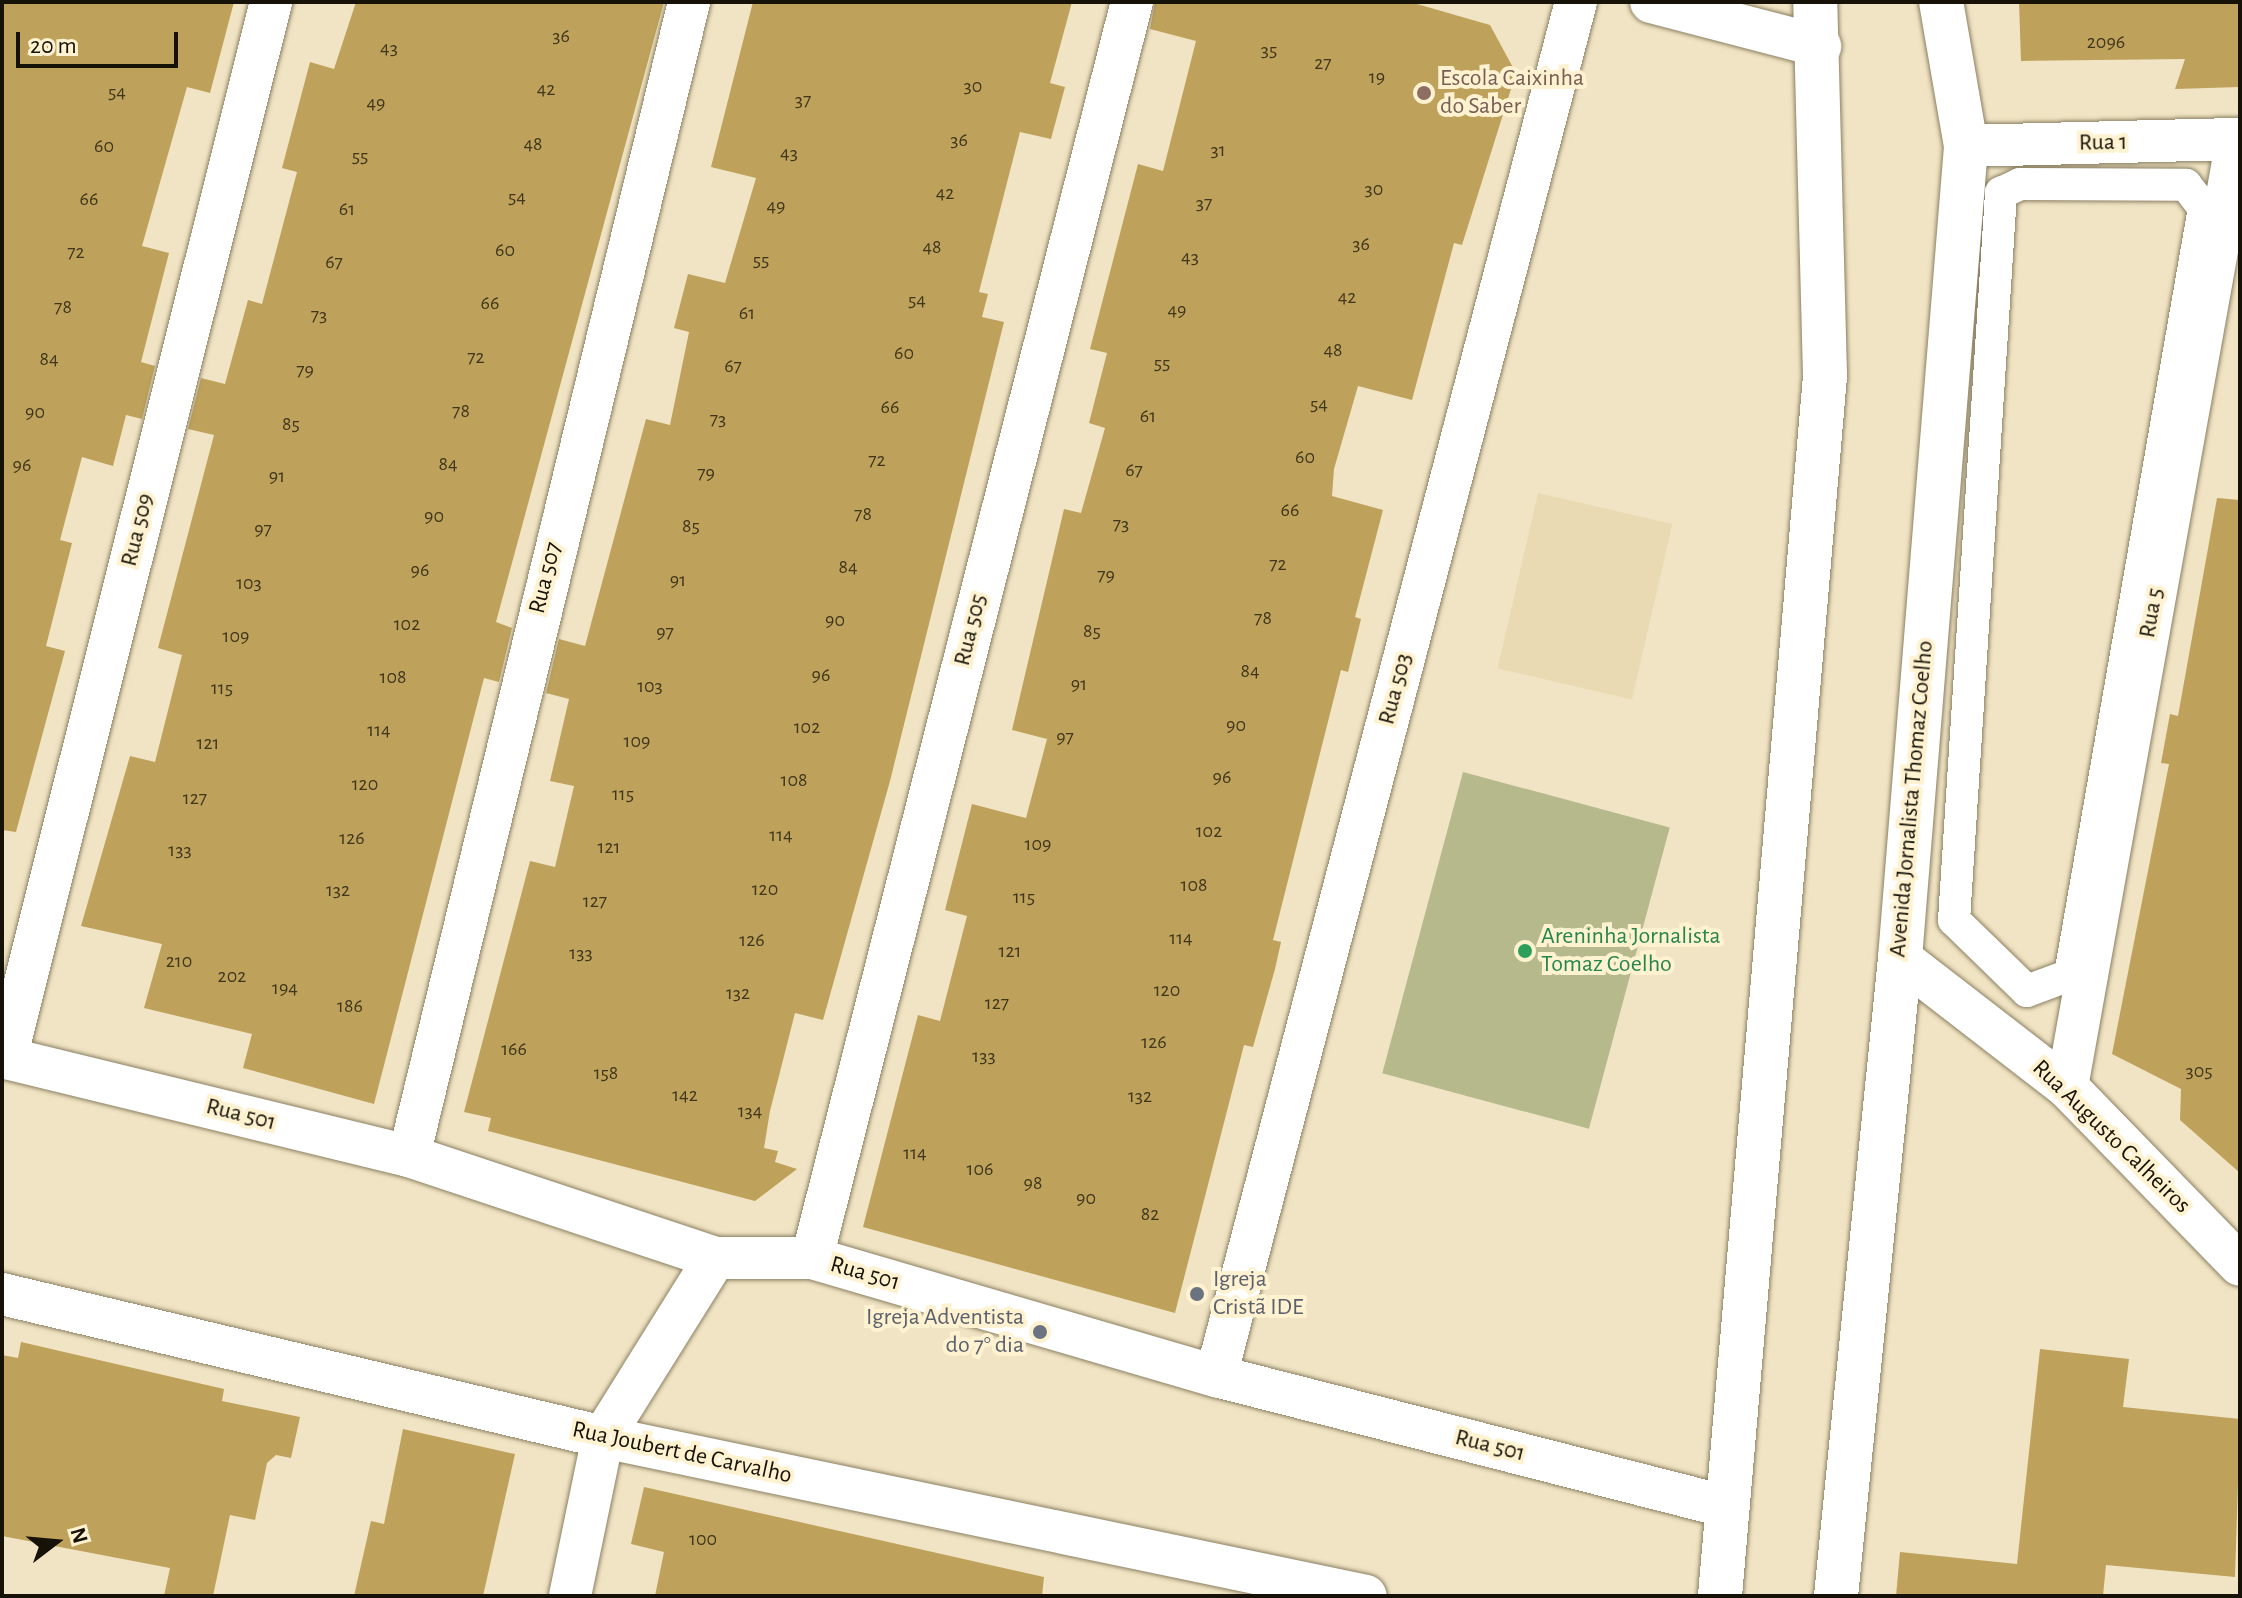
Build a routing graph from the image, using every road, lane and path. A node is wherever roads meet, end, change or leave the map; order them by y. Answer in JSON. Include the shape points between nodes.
{"nodes":[{"id":1,"x":271,"y":2,"type":"edge"},
{"id":2,"x":689,"y":2,"type":"edge"},
{"id":3,"x":1132,"y":2,"type":"edge"},
{"id":4,"x":1576,"y":2,"type":"edge"},
{"id":5,"x":1651,"y":2,"type":"edge"},
{"id":6,"x":1815,"y":2,"type":"edge"},
{"id":7,"x":1941,"y":2,"type":"edge"},
{"id":8,"x":1820,"y":46,"type":"junction"},
{"id":9,"x":2238,"y":139,"type":"edge"},
{"id":10,"x":1966,"y":146,"type":"junction"},
{"id":11,"x":2204,"y":241,"type":"joint"},
{"id":12,"x":1900,"y":958,"type":"junction"},
{"id":13,"x":4,"y":1057,"type":"edge"},
{"id":14,"x":2067,"y":1087,"type":"junction"},
{"id":15,"x":409,"y":1156,"type":"junction"},
{"id":16,"x":715,"y":1258,"type":"junction"},
{"id":17,"x":812,"y":1258,"type":"junction"},
{"id":18,"x":2240,"y":1265,"type":"edge"},
{"id":19,"x":2,"y":1294,"type":"edge"},
{"id":20,"x":1216,"y":1376,"type":"junction"},
{"id":21,"x":603,"y":1437,"type":"junction"},
{"id":22,"x":1728,"y":1507,"type":"junction"},
{"id":23,"x":570,"y":1596,"type":"edge"},
{"id":24,"x":1366,"y":1596,"type":"edge"},
{"id":25,"x":1720,"y":1596,"type":"edge"},
{"id":26,"x":1836,"y":1596,"type":"edge"}],
"edges":[{"from":1,"to":13,"type":"street","name":"Rua 509"},
{"from":2,"to":15,"type":"street","name":"Rua 507"},
{"from":3,"to":17,"type":"street","name":"Rua 505"},
{"from":4,"to":20,"type":"street","name":"Rua 503"},
{"from":5,"to":8,"type":"street"},
{"from":6,"to":8,"type":"main road"},
{"from":7,"to":10,"type":"main road","name":"Avenida Jornalista Thomaz Coelho"},
{"from":8,"to":22,"type":"main road","via":[[1825,375]]},
{"from":9,"to":10,"type":"street","name":"Rua 1"},
{"from":9,"to":14,"type":"street","name":"Rua 5"},
{"from":10,"to":12,"type":"main road","name":"Avenida Jornalista Thomaz Coelho"},
{"from":11,"to":11,"type":"street","via":[[2204,208],[2186,185],[2020,184],[2001,193],[1954,920],[2027,991],[2070,975]]},
{"from":12,"to":14,"type":"street","name":"Rua Augusto Calheiros"},
{"from":12,"to":26,"type":"main road","name":"Avenida Jornalista Thomaz Coelho"},
{"from":13,"to":15,"type":"street","name":"Rua 501"},
{"from":14,"to":18,"type":"street","name":"Rua Augusto Calheiros"},
{"from":15,"to":16,"type":"street","name":"Rua 501"},
{"from":16,"to":17,"type":"street","name":"Rua 501"},
{"from":16,"to":21,"type":"street"},
{"from":17,"to":20,"type":"street","name":"Rua 501"},
{"from":19,"to":21,"type":"street","name":"Rua Joubert de Carvalho"},
{"from":20,"to":22,"type":"street","name":"Rua 501"},
{"from":21,"to":23,"type":"street"},
{"from":21,"to":24,"type":"street","name":"Rua Joubert de Carvalho"},
{"from":22,"to":25,"type":"main road"}]}
